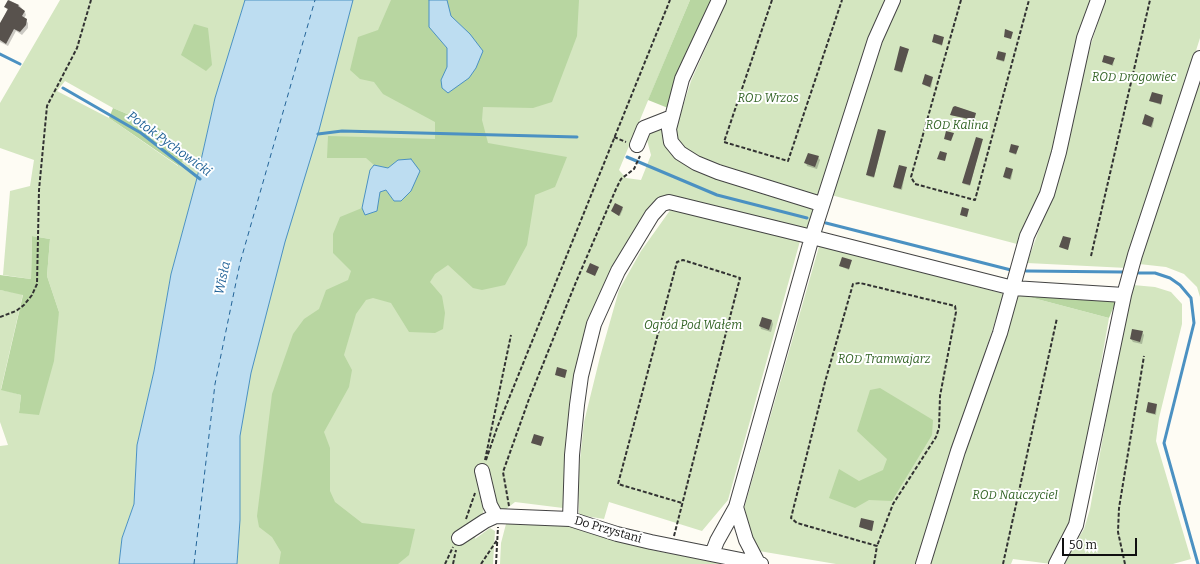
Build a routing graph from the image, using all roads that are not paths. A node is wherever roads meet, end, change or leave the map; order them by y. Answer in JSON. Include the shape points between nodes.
{"nodes":[{"id":1,"x":719,"y":0,"type":"edge"},
{"id":2,"x":893,"y":0,"type":"edge"},
{"id":3,"x":1098,"y":0,"type":"edge"},
{"id":4,"x":1200,"y":58,"type":"edge"},
{"id":5,"x":672,"y":117,"type":"junction"},
{"id":6,"x":636,"y":148,"type":"road end"},
{"id":7,"x":821,"y":204,"type":"junction"},
{"id":8,"x":812,"y":237,"type":"junction"},
{"id":9,"x":1013,"y":288,"type":"junction"},
{"id":10,"x":1124,"y":295,"type":"junction"},
{"id":11,"x":482,"y":471,"type":"road end"},
{"id":12,"x":736,"y":507,"type":"junction"},
{"id":13,"x":496,"y":516,"type":"junction"},
{"id":14,"x":570,"y":519,"type":"junction"},
{"id":15,"x":459,"y":538,"type":"road end"},
{"id":16,"x":712,"y":554,"type":"junction"},
{"id":17,"x":760,"y":564,"type":"edge"},
{"id":18,"x":923,"y":564,"type":"edge"},
{"id":19,"x":1056,"y":564,"type":"edge"}],
"edges":[{"from":1,"to":5,"type":"street","via":[[682,78]]},
{"from":2,"to":7,"type":"street","via":[[875,40]]},
{"from":3,"to":9,"type":"street","via":[[1084,38],[1047,194],[1027,236]]},
{"from":4,"to":10,"type":"street"},
{"from":5,"to":6,"type":"street","via":[[644,128]]},
{"from":5,"to":7,"type":"street","via":[[669,129],[671,142],[680,153],[696,164]]},
{"from":7,"to":8,"type":"street"},
{"from":8,"to":9,"type":"street"},
{"from":8,"to":12,"type":"street"},
{"from":8,"to":14,"type":"street","via":[[669,202],[662,204],[652,215],[618,271],[594,324],[581,376],[577,405]]},
{"from":9,"to":10,"type":"street"},
{"from":9,"to":18,"type":"street"},
{"from":10,"to":19,"type":"street","via":[[1076,525]]},
{"from":11,"to":13,"type":"street","via":[[490,505]]},
{"from":12,"to":16,"type":"street"},
{"from":12,"to":17,"type":"street","via":[[746,540]]},
{"from":13,"to":14,"type":"street","name":"Do Przystani"},
{"from":13,"to":15,"type":"street","name":"Do Przystani"},
{"from":14,"to":16,"type":"street","name":"Do Przystani","via":[[617,534]]},
{"from":16,"to":17,"type":"street","name":"Do Przystani"}]}
